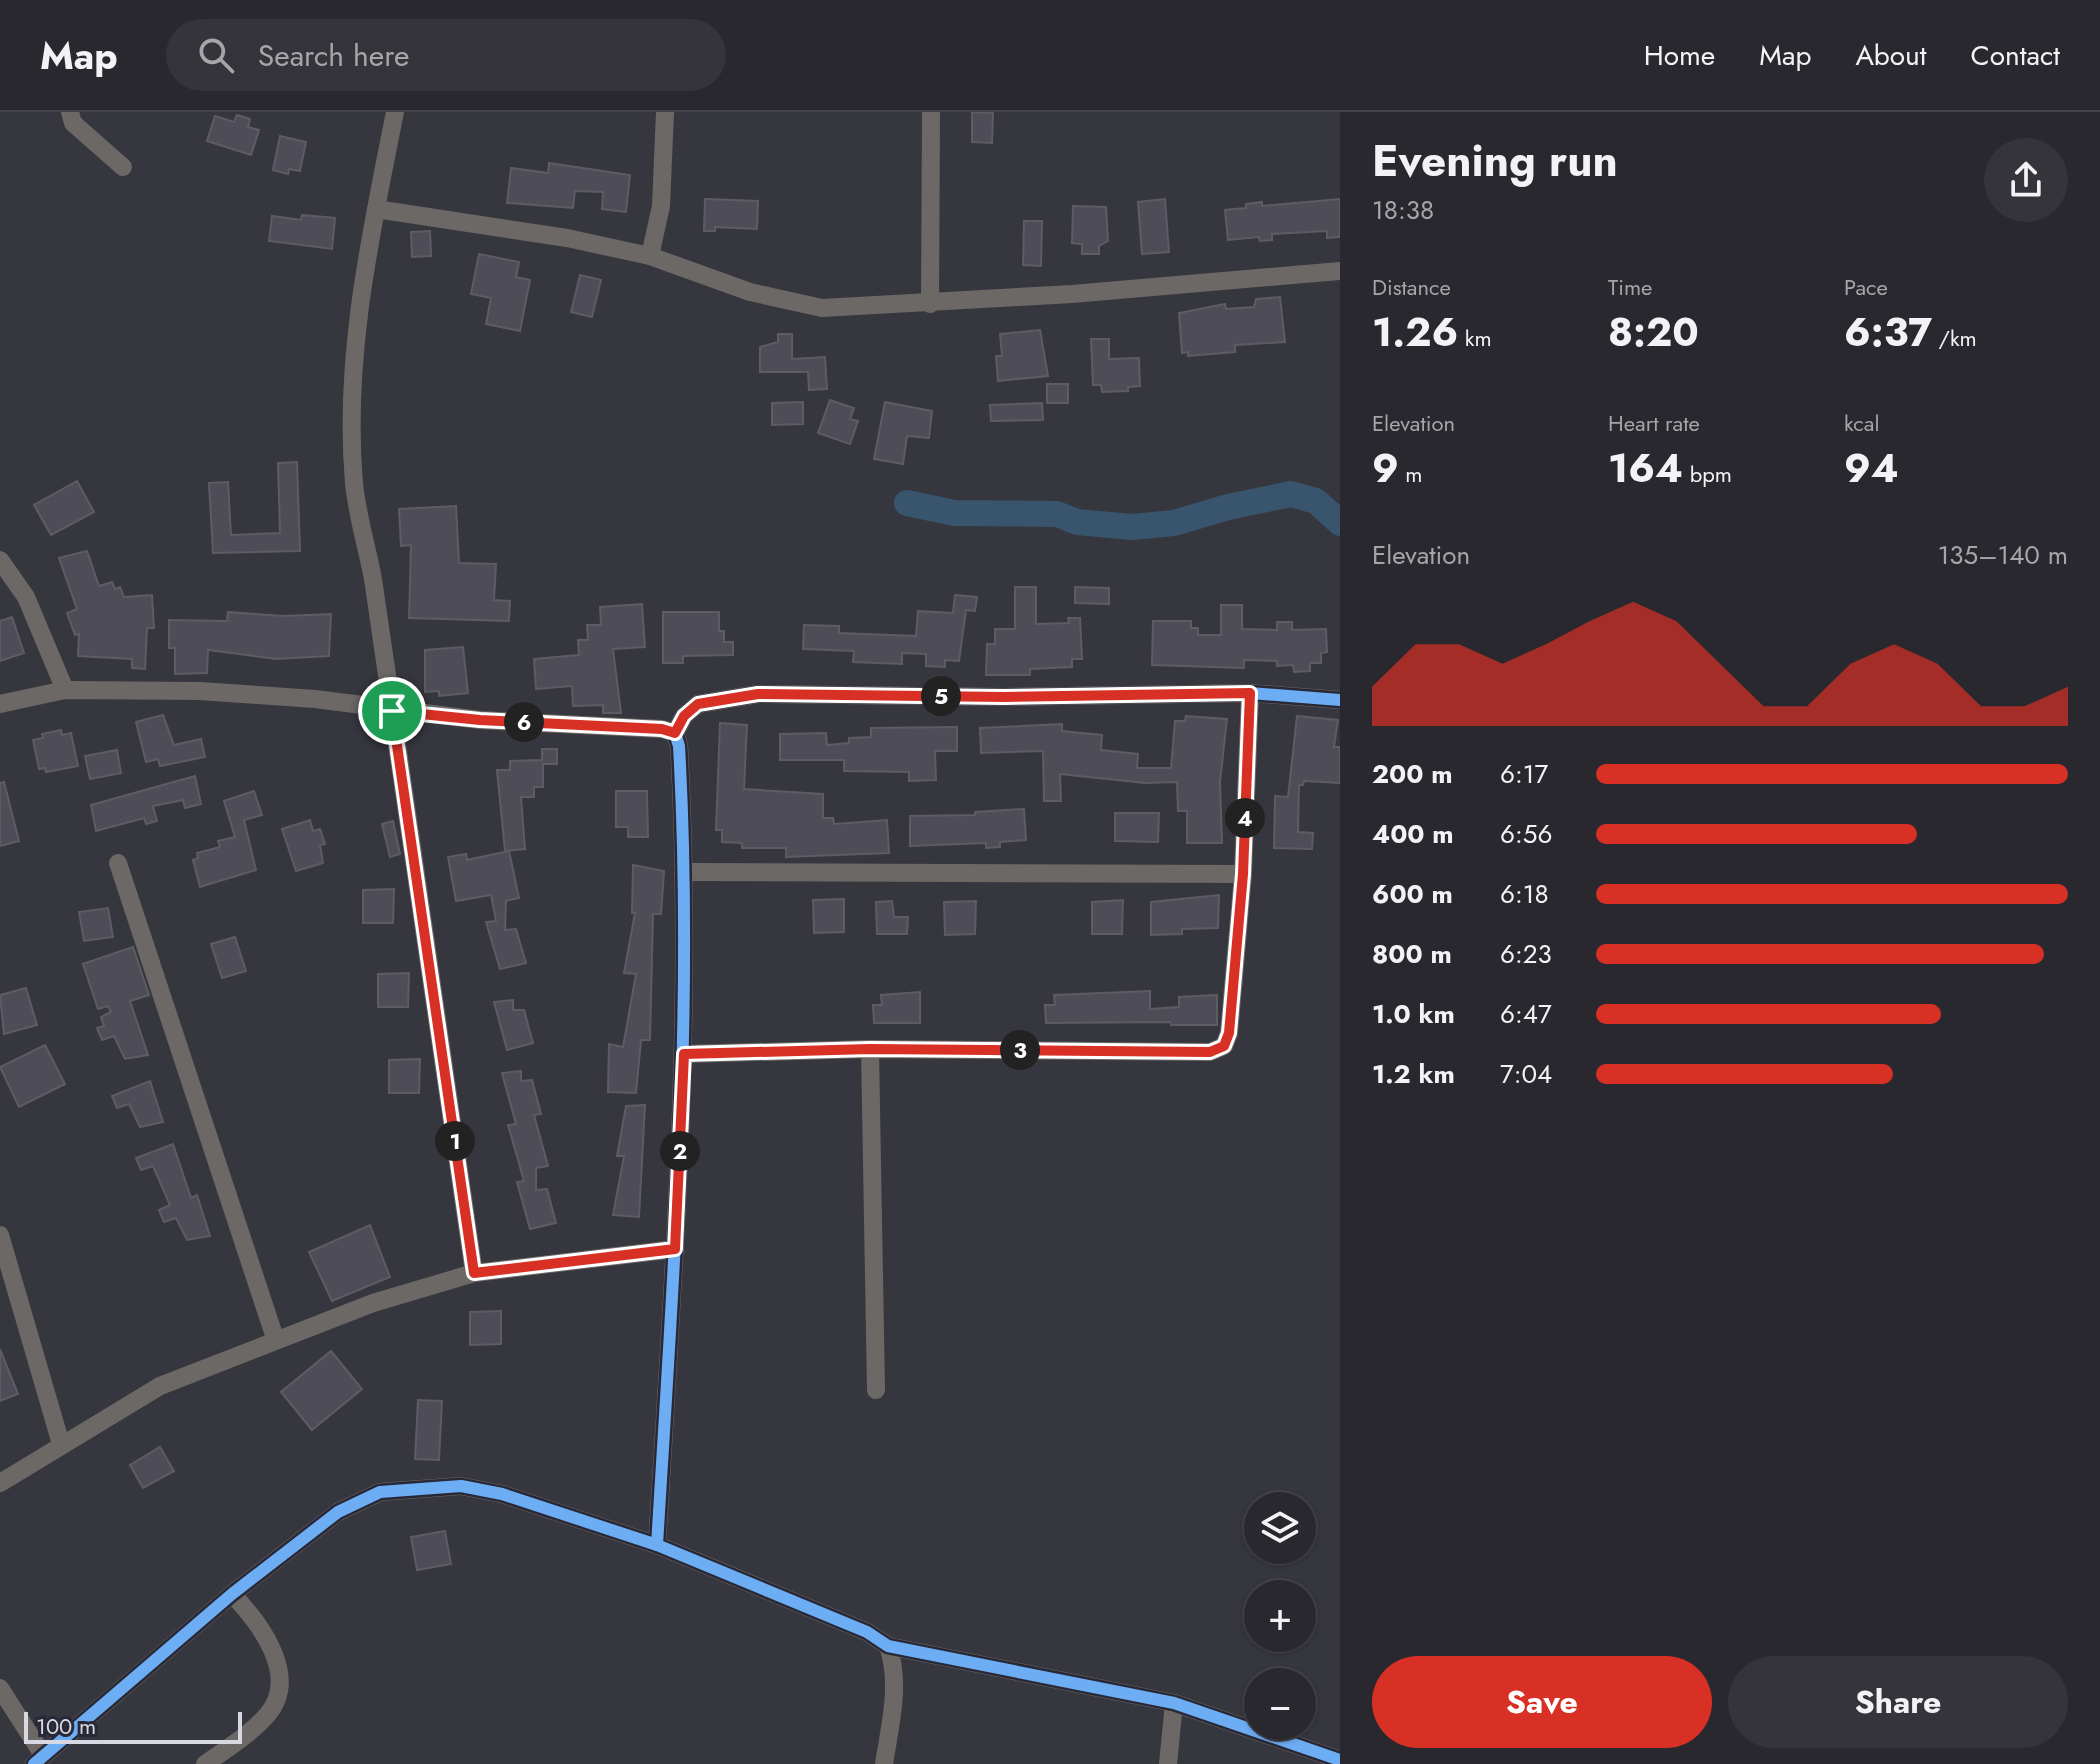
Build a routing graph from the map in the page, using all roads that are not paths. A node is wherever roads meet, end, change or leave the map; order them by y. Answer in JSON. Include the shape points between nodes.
{"nodes":[{"id":1,"x":70,"y":112,"type":"edge"},
{"id":2,"x":395,"y":112,"type":"edge"},
{"id":3,"x":665,"y":112,"type":"edge"},
{"id":4,"x":931,"y":112,"type":"edge"},
{"id":5,"x":123,"y":167,"type":"dead end"},
{"id":6,"x":376,"y":209,"type":"junction"},
{"id":7,"x":650,"y":256,"type":"junction"},
{"id":8,"x":1340,"y":271,"type":"edge"},
{"id":9,"x":930,"y":304,"type":"junction"},
{"id":10,"x":0,"y":560,"type":"edge"},
{"id":11,"x":65,"y":690,"type":"junction"},
{"id":12,"x":1250,"y":693,"type":"junction"},
{"id":13,"x":1340,"y":700,"type":"edge"},
{"id":14,"x":0,"y":704,"type":"edge"},
{"id":15,"x":392,"y":711,"type":"junction"},
{"id":16,"x":675,"y":733,"type":"junction"},
{"id":17,"x":118,"y":863,"type":"dead end"},
{"id":18,"x":686,"y":872,"type":"junction"},
{"id":19,"x":1243,"y":874,"type":"junction"},
{"id":20,"x":870,"y":1049,"type":"junction"},
{"id":21,"x":684,"y":1054,"type":"junction"},
{"id":22,"x":0,"y":1235,"type":"edge"},
{"id":23,"x":675,"y":1249,"type":"junction"},
{"id":24,"x":474,"y":1273,"type":"junction"},
{"id":25,"x":275,"y":1338,"type":"junction"},
{"id":26,"x":876,"y":1390,"type":"dead end"},
{"id":27,"x":61,"y":1444,"type":"junction"},
{"id":28,"x":0,"y":1483,"type":"edge"},
{"id":29,"x":657,"y":1545,"type":"junction"},
{"id":30,"x":232,"y":1594,"type":"junction"},
{"id":31,"x":888,"y":1646,"type":"junction"},
{"id":32,"x":0,"y":1688,"type":"edge"},
{"id":33,"x":1174,"y":1703,"type":"junction"},
{"id":34,"x":39,"y":1760,"type":"edge"},
{"id":35,"x":1340,"y":1760,"type":"edge"},
{"id":36,"x":205,"y":1764,"type":"edge"},
{"id":37,"x":884,"y":1764,"type":"edge"},
{"id":38,"x":1168,"y":1764,"type":"edge"}],
"edges":[{"from":1,"to":5,"type":"street","via":[[73,123]]},
{"from":2,"to":6,"type":"street"},
{"from":3,"to":7,"type":"street","via":[[661,206]]},
{"from":4,"to":9,"type":"street"},
{"from":6,"to":7,"type":"street"},
{"from":6,"to":15,"type":"street","via":[[362,285],[352,434],[355,486]]},
{"from":7,"to":9,"type":"street","via":[[750,292],[822,308]]},
{"from":8,"to":9,"type":"street"},
{"from":10,"to":11,"type":"street","via":[[26,597]]},
{"from":11,"to":14,"type":"street"},
{"from":11,"to":15,"type":"street","via":[[200,691]]},
{"from":12,"to":13,"type":"street"},
{"from":12,"to":16,"type":"street","via":[[758,694],[698,704]]},
{"from":12,"to":19,"type":"street"},
{"from":15,"to":16,"type":"street"},
{"from":15,"to":24,"type":"street"},
{"from":16,"to":18,"type":"street"},
{"from":17,"to":25,"type":"street"},
{"from":18,"to":19,"type":"street"},
{"from":18,"to":21,"type":"street"},
{"from":19,"to":20,"type":"street","via":[[1224,1046],[1210,1052]]},
{"from":20,"to":21,"type":"street"},
{"from":20,"to":26,"type":"street"},
{"from":21,"to":23,"type":"street"},
{"from":22,"to":27,"type":"street"},
{"from":23,"to":24,"type":"street"},
{"from":23,"to":29,"type":"street"},
{"from":24,"to":25,"type":"street"},
{"from":25,"to":27,"type":"street","via":[[160,1386]]},
{"from":27,"to":28,"type":"street"},
{"from":29,"to":30,"type":"street","via":[[502,1494],[424,1486],[356,1501]]},
{"from":29,"to":31,"type":"street","via":[[867,1632]]},
{"from":30,"to":34,"type":"street"},
{"from":30,"to":36,"type":"street","via":[[264,1632],[279,1680],[268,1713]]},
{"from":31,"to":33,"type":"street"},
{"from":31,"to":37,"type":"street","via":[[895,1685]]},
{"from":32,"to":34,"type":"street"},
{"from":33,"to":35,"type":"street"},
{"from":33,"to":38,"type":"street"}]}
